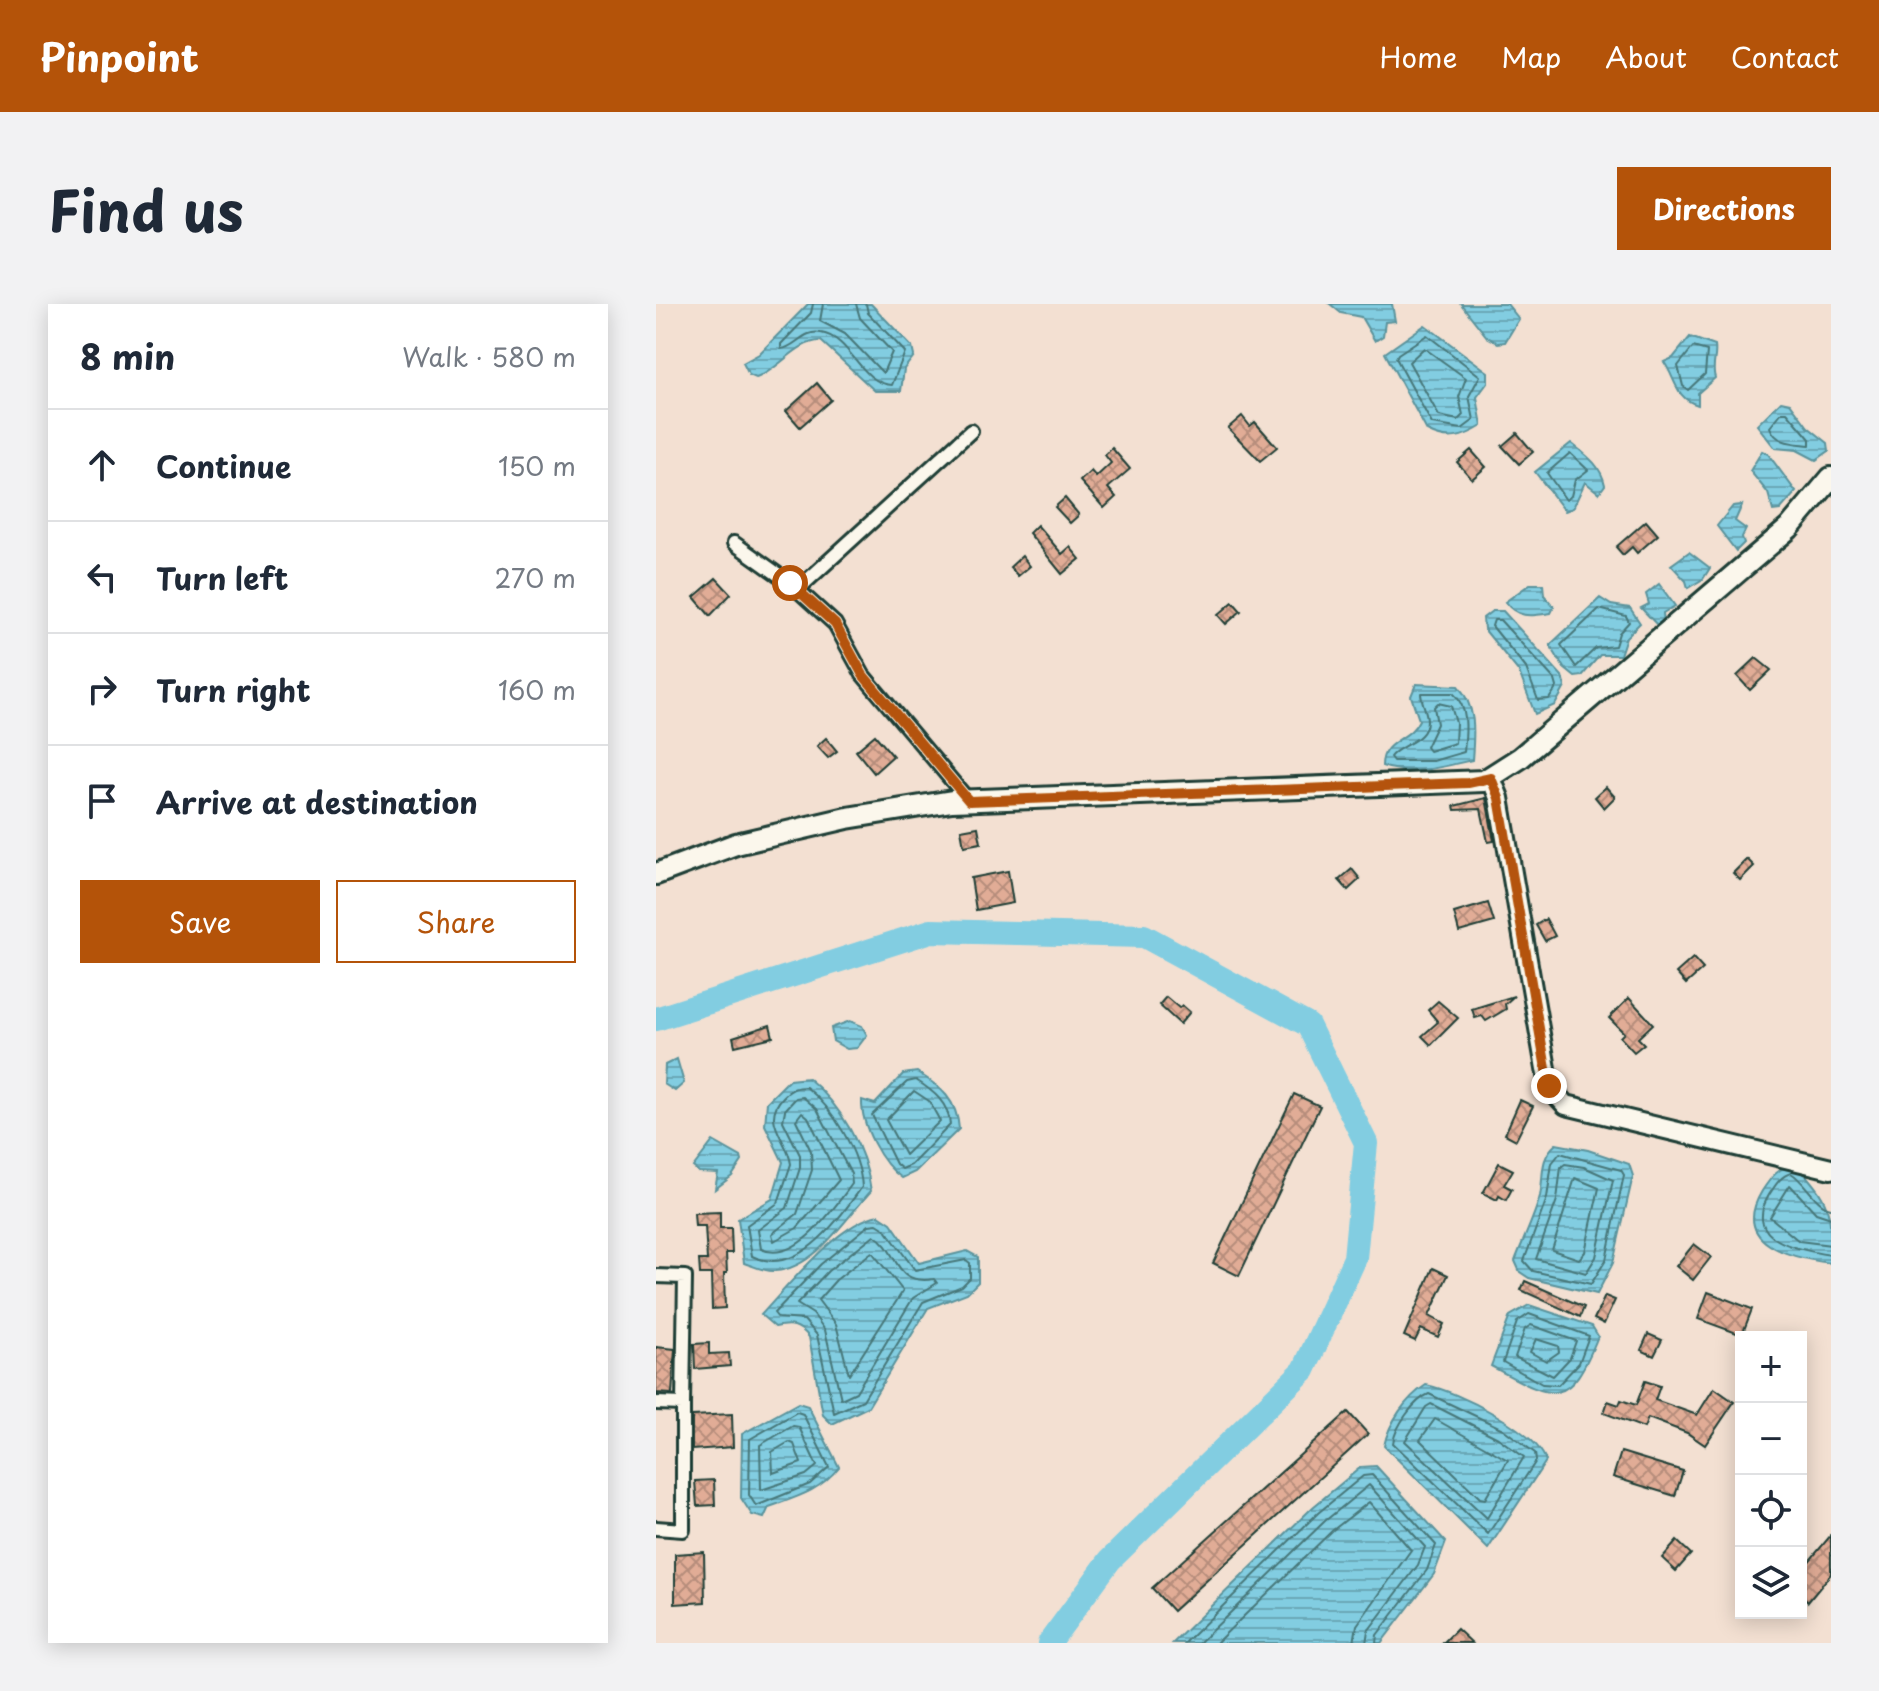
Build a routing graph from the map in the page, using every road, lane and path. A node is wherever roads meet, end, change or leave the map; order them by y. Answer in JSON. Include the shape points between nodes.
{"nodes":[{"id":1,"x":971,"y":431,"type":"dead end"},
{"id":2,"x":1831,"y":478,"type":"edge"},
{"id":3,"x":734,"y":543,"type":"dead end"},
{"id":4,"x":798,"y":589,"type":"junction"},
{"id":5,"x":1491,"y":778,"type":"junction"},
{"id":6,"x":969,"y":801,"type":"junction"},
{"id":7,"x":656,"y":874,"type":"edge"},
{"id":8,"x":1831,"y":1169,"type":"edge"},
{"id":9,"x":656,"y":1276,"type":"edge"},
{"id":10,"x":656,"y":1403,"type":"edge"},
{"id":11,"x":683,"y":1404,"type":"junction"},
{"id":12,"x":656,"y":1528,"type":"edge"}],
"edges":[{"from":1,"to":4,"type":"street"},
{"from":2,"to":5,"type":"main road","via":[[1789,528]]},
{"from":3,"to":4,"type":"street"},
{"from":4,"to":6,"type":"street","via":[[835,624],[863,675]]},
{"from":5,"to":6,"type":"main road"},
{"from":5,"to":8,"type":"main road","via":[[1499,798],[1549,1086],[1556,1097],[1566,1105]]},
{"from":6,"to":7,"type":"main road","via":[[847,818],[736,844]]},
{"from":9,"to":11,"type":"street","via":[[685,1277]]},
{"from":10,"to":11,"type":"street"},
{"from":11,"to":12,"type":"street","via":[[683,1530]]}]}
